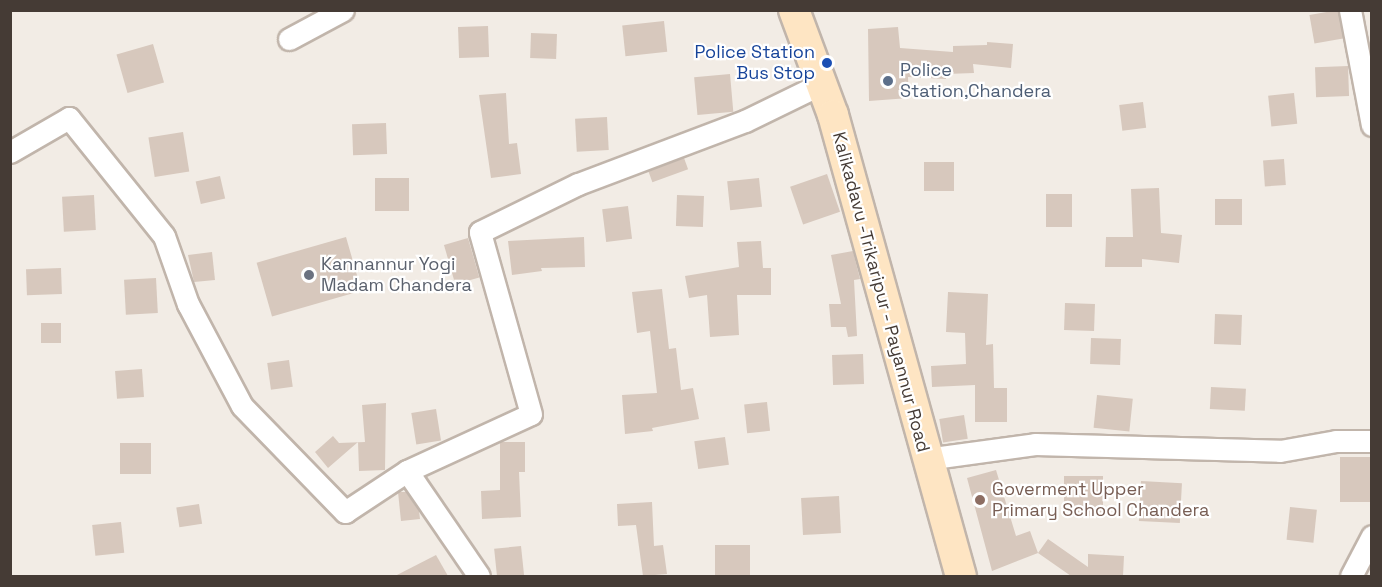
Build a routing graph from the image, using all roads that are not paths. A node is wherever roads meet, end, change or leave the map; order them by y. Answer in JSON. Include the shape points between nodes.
{"nodes":[{"id":1,"x":343,"y":10,"type":"edge"},
{"id":2,"x":794,"y":10,"type":"edge"},
{"id":3,"x":1350,"y":10,"type":"edge"},
{"id":4,"x":289,"y":39,"type":"dead end"},
{"id":5,"x":821,"y":84,"type":"junction"},
{"id":6,"x":1371,"y":125,"type":"edge"},
{"id":7,"x":10,"y":152,"type":"edge"},
{"id":8,"x":1371,"y":441,"type":"edge"},
{"id":9,"x":926,"y":459,"type":"junction"},
{"id":10,"x":407,"y":471,"type":"junction"},
{"id":11,"x":1371,"y":537,"type":"edge"},
{"id":12,"x":479,"y":576,"type":"edge"},
{"id":13,"x":961,"y":576,"type":"edge"},
{"id":14,"x":1351,"y":576,"type":"edge"}],
"edges":[{"from":1,"to":4,"type":"street"},
{"from":2,"to":5,"type":"main road","name":"Kalikadavu -Trikaripur - Payannur Road"},
{"from":3,"to":6,"type":"street"},
{"from":5,"to":9,"type":"main road","name":"Kalikadavu -Trikaripur - Payannur Road","via":[[833,115]]},
{"from":5,"to":10,"type":"street","via":[[744,121],[578,184],[480,232],[531,414]]},
{"from":7,"to":10,"type":"street","via":[[69,118],[164,236],[188,304],[242,405],[345,512]]},
{"from":8,"to":9,"type":"street","via":[[1336,441],[1280,451],[1035,444]]},
{"from":9,"to":13,"type":"main road","name":"Kalikadavu -Trikaripur - Payannur Road"},
{"from":10,"to":12,"type":"street"},
{"from":11,"to":14,"type":"street"}]}
